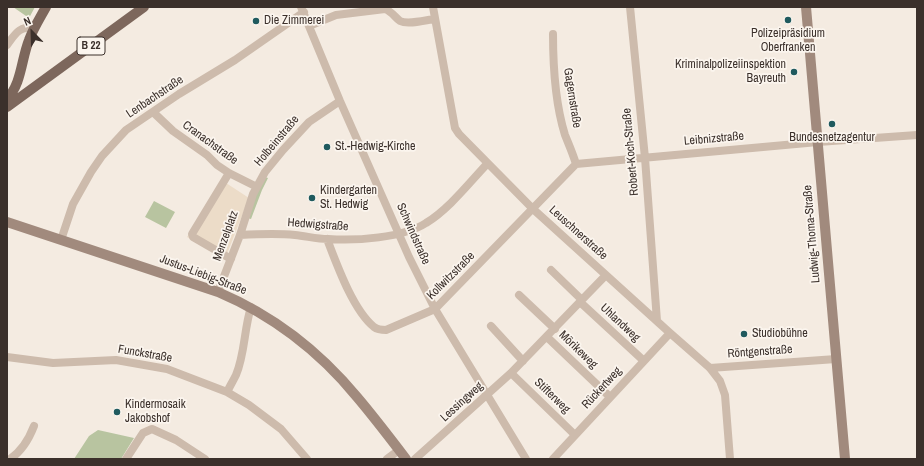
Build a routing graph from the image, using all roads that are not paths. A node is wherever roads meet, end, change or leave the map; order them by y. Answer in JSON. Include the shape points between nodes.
{"nodes":[{"id":1,"x":46,"y":7,"type":"edge"},
{"id":2,"x":144,"y":7,"type":"edge"},
{"id":3,"x":433,"y":7,"type":"edge"},
{"id":4,"x":630,"y":7,"type":"edge"},
{"id":5,"x":806,"y":7,"type":"edge"},
{"id":6,"x":302,"y":10,"type":"edge"},
{"id":7,"x":435,"y":19,"type":"junction"},
{"id":8,"x":309,"y":26,"type":"junction"},
{"id":9,"x":35,"y":27,"type":"junction"},
{"id":10,"x":553,"y":34,"type":"dead end"},
{"id":11,"x":7,"y":45,"type":"edge"},
{"id":12,"x":20,"y":73,"type":"junction"},
{"id":13,"x":37,"y":84,"type":"junction"},
{"id":14,"x":7,"y":98,"type":"edge"},
{"id":15,"x":340,"y":101,"type":"junction"},
{"id":16,"x":7,"y":106,"type":"edge"},
{"id":17,"x":153,"y":112,"type":"junction"},
{"id":18,"x":917,"y":135,"type":"edge"},
{"id":19,"x":818,"y":142,"type":"junction"},
{"id":20,"x":645,"y":158,"type":"junction"},
{"id":21,"x":487,"y":164,"type":"junction"},
{"id":22,"x":576,"y":164,"type":"junction"},
{"id":23,"x":229,"y":173,"type":"junction"},
{"id":24,"x":257,"y":188,"type":"junction"},
{"id":25,"x":533,"y":209,"type":"junction"},
{"id":26,"x":7,"y":222,"type":"edge"},
{"id":27,"x":400,"y":234,"type":"junction"},
{"id":28,"x":240,"y":235,"type":"junction"},
{"id":29,"x":327,"y":239,"type":"junction"},
{"id":30,"x":62,"y":240,"type":"junction"},
{"id":31,"x":231,"y":259,"type":"junction"},
{"id":32,"x":551,"y":270,"type":"dead end"},
{"id":33,"x":606,"y":275,"type":"junction"},
{"id":34,"x":218,"y":292,"type":"junction"},
{"id":35,"x":654,"y":294,"type":"junction"},
{"id":36,"x":519,"y":295,"type":"dead end"},
{"id":37,"x":581,"y":301,"type":"junction"},
{"id":38,"x":251,"y":307,"type":"junction"},
{"id":39,"x":643,"y":308,"type":"junction"},
{"id":40,"x":436,"y":310,"type":"junction"},
{"id":41,"x":657,"y":321,"type":"junction"},
{"id":42,"x":492,"y":326,"type":"dead end"},
{"id":43,"x":555,"y":329,"type":"junction"},
{"id":44,"x":670,"y":333,"type":"junction"},
{"id":45,"x":547,"y":337,"type":"junction"},
{"id":46,"x":7,"y":357,"type":"edge"},
{"id":47,"x":836,"y":359,"type":"junction"},
{"id":48,"x":523,"y":361,"type":"junction"},
{"id":49,"x":644,"y":361,"type":"junction"},
{"id":50,"x":710,"y":368,"type":"junction"},
{"id":51,"x":511,"y":373,"type":"junction"},
{"id":52,"x":227,"y":392,"type":"junction"},
{"id":53,"x":487,"y":396,"type":"junction"},
{"id":54,"x":610,"y":397,"type":"junction"},
{"id":55,"x":34,"y":426,"type":"dead end"},
{"id":56,"x":575,"y":435,"type":"junction"},
{"id":57,"x":399,"y":450,"type":"junction"},
{"id":58,"x":10,"y":459,"type":"edge"},
{"id":59,"x":126,"y":459,"type":"edge"},
{"id":60,"x":205,"y":459,"type":"edge"},
{"id":61,"x":307,"y":459,"type":"edge"},
{"id":62,"x":387,"y":459,"type":"edge"},
{"id":63,"x":406,"y":459,"type":"edge"},
{"id":64,"x":415,"y":459,"type":"edge"},
{"id":65,"x":526,"y":459,"type":"edge"},
{"id":66,"x":553,"y":459,"type":"edge"},
{"id":67,"x":730,"y":459,"type":"edge"},
{"id":68,"x":845,"y":459,"type":"edge"}],
"edges":[{"from":1,"to":9,"type":"main road"},
{"from":2,"to":13,"type":"main road","number":"B 22"},
{"from":3,"to":7,"type":"street","name":"Leuschnerstraße"},
{"from":4,"to":20,"type":"street","name":"Robert-Koch-Straße"},
{"from":5,"to":19,"type":"main road","name":"Ludwig-Thoma-Straße"},
{"from":6,"to":8,"type":"street","name":"Schwindstraße"},
{"from":6,"to":17,"type":"street","name":"Lenbachstraße","via":[[235,60]]},
{"from":7,"to":8,"type":"street","via":[[406,23],[385,9],[336,15]]},
{"from":7,"to":21,"type":"street","name":"Leuschnerstraße","via":[[456,128]]},
{"from":8,"to":15,"type":"street","name":"Schwindstraße"},
{"from":9,"to":11,"type":"street","via":[[19,30]]},
{"from":9,"to":12,"type":"main road","via":[[28,41]]},
{"from":10,"to":22,"type":"street","name":"Gagernstraße","via":[[559,110]]},
{"from":12,"to":13,"type":"main road","via":[[26,80]]},
{"from":12,"to":14,"type":"main road","via":[[14,89]]},
{"from":13,"to":16,"type":"main road","number":"B 22"},
{"from":15,"to":24,"type":"street","name":"Holbeinstraße","via":[[309,122],[298,133],[265,172]]},
{"from":15,"to":27,"type":"street","name":"Schwindstraße"},
{"from":17,"to":23,"type":"street","name":"Cranachstraße","via":[[173,131]]},
{"from":17,"to":30,"type":"street","name":"Lenbachstraße","via":[[126,130],[102,156],[73,204]]},
{"from":18,"to":19,"type":"street","name":"Leibnizstraße"},
{"from":19,"to":20,"type":"street","name":"Leibnizstraße"},
{"from":19,"to":47,"type":"main road","name":"Ludwig-Thoma-Straße"},
{"from":20,"to":22,"type":"street","name":"Leibnizstraße"},
{"from":20,"to":35,"type":"street","name":"Robert-Koch-Straße"},
{"from":21,"to":25,"type":"street","name":"Leuschnerstraße"},
{"from":21,"to":27,"type":"street","name":"Hedwigstraße","via":[[442,211],[426,223]]},
{"from":22,"to":25,"type":"street"},
{"from":23,"to":24,"type":"street","name":"Cranachstraße"},
{"from":23,"to":31,"type":"street","via":[[192,234]]},
{"from":24,"to":28,"type":"street","name":"Menzelplatz"},
{"from":25,"to":33,"type":"street","name":"Leuschnerstraße"},
{"from":25,"to":40,"type":"street","name":"Kollwitzstraße"},
{"from":26,"to":30,"type":"main road","name":"Justus-Liebig-Straße"},
{"from":27,"to":29,"type":"street","name":"Hedwigstraße"},
{"from":27,"to":40,"type":"street","name":"Schwindstraße"},
{"from":28,"to":29,"type":"street","name":"Hedwigstraße","via":[[264,233]]},
{"from":28,"to":31,"type":"street","name":"Menzelplatz"},
{"from":29,"to":40,"type":"street","name":"Kollwitzstraße","via":[[345,285],[367,319],[379,330],[386,330]]},
{"from":30,"to":34,"type":"main road","name":"Justus-Liebig-Straße"},
{"from":31,"to":34,"type":"street","name":"Menzelplatz"},
{"from":32,"to":37,"type":"street"},
{"from":33,"to":37,"type":"street","name":"Lessingweg"},
{"from":33,"to":39,"type":"street","name":"Leuschnerstraße"},
{"from":34,"to":38,"type":"main road","name":"Justus-Liebig-Straße"},
{"from":35,"to":39,"type":"street"},
{"from":35,"to":41,"type":"street","name":"Robert-Koch-Straße"},
{"from":36,"to":43,"type":"street"},
{"from":37,"to":43,"type":"street","name":"Lessingweg"},
{"from":37,"to":49,"type":"street","name":"Uhlandweg"},
{"from":38,"to":52,"type":"street","via":[[236,374]]},
{"from":38,"to":57,"type":"main road","name":"Justus-Liebig-Straße","via":[[283,328],[319,357],[357,397]]},
{"from":39,"to":41,"type":"street","name":"Leuschnerstraße"},
{"from":40,"to":53,"type":"street","name":"Schwindstraße"},
{"from":41,"to":44,"type":"street","name":"Leuschnerstraße"},
{"from":42,"to":48,"type":"street"},
{"from":43,"to":45,"type":"street","name":"Lessingweg"},
{"from":44,"to":49,"type":"street","name":"Rückertweg"},
{"from":44,"to":50,"type":"street","name":"Leuschnerstraße"},
{"from":45,"to":48,"type":"street","name":"Lessingweg"},
{"from":45,"to":54,"type":"street","name":"Mörikeweg"},
{"from":46,"to":52,"type":"street","name":"Funckstraße","via":[[53,363],[116,360],[166,369]]},
{"from":47,"to":50,"type":"street","name":"Röntgenstraße"},
{"from":47,"to":68,"type":"main road","name":"Ludwig-Thoma-Straße"},
{"from":48,"to":51,"type":"street","name":"Lessingweg"},
{"from":49,"to":54,"type":"street","name":"Rückertweg"},
{"from":50,"to":67,"type":"street","name":"Leuschnerstraße","via":[[720,381],[725,395]]},
{"from":51,"to":53,"type":"street","name":"Lessingweg"},
{"from":51,"to":56,"type":"street","name":"Stifterweg"},
{"from":52,"to":61,"type":"street","name":"Funckstraße","via":[[249,405],[281,430]]},
{"from":53,"to":64,"type":"street","name":"Lessingweg"},
{"from":53,"to":65,"type":"street","name":"Schwindstraße"},
{"from":54,"to":56,"type":"street","name":"Rückertweg"},
{"from":55,"to":58,"type":"street","via":[[28,440]]},
{"from":56,"to":66,"type":"street","name":"Rückertweg"},
{"from":57,"to":62,"type":"street"},
{"from":57,"to":63,"type":"main road","name":"Justus-Liebig-Straße"},
{"from":59,"to":60,"type":"street","via":[[143,433],[152,429],[176,440]]}]}
